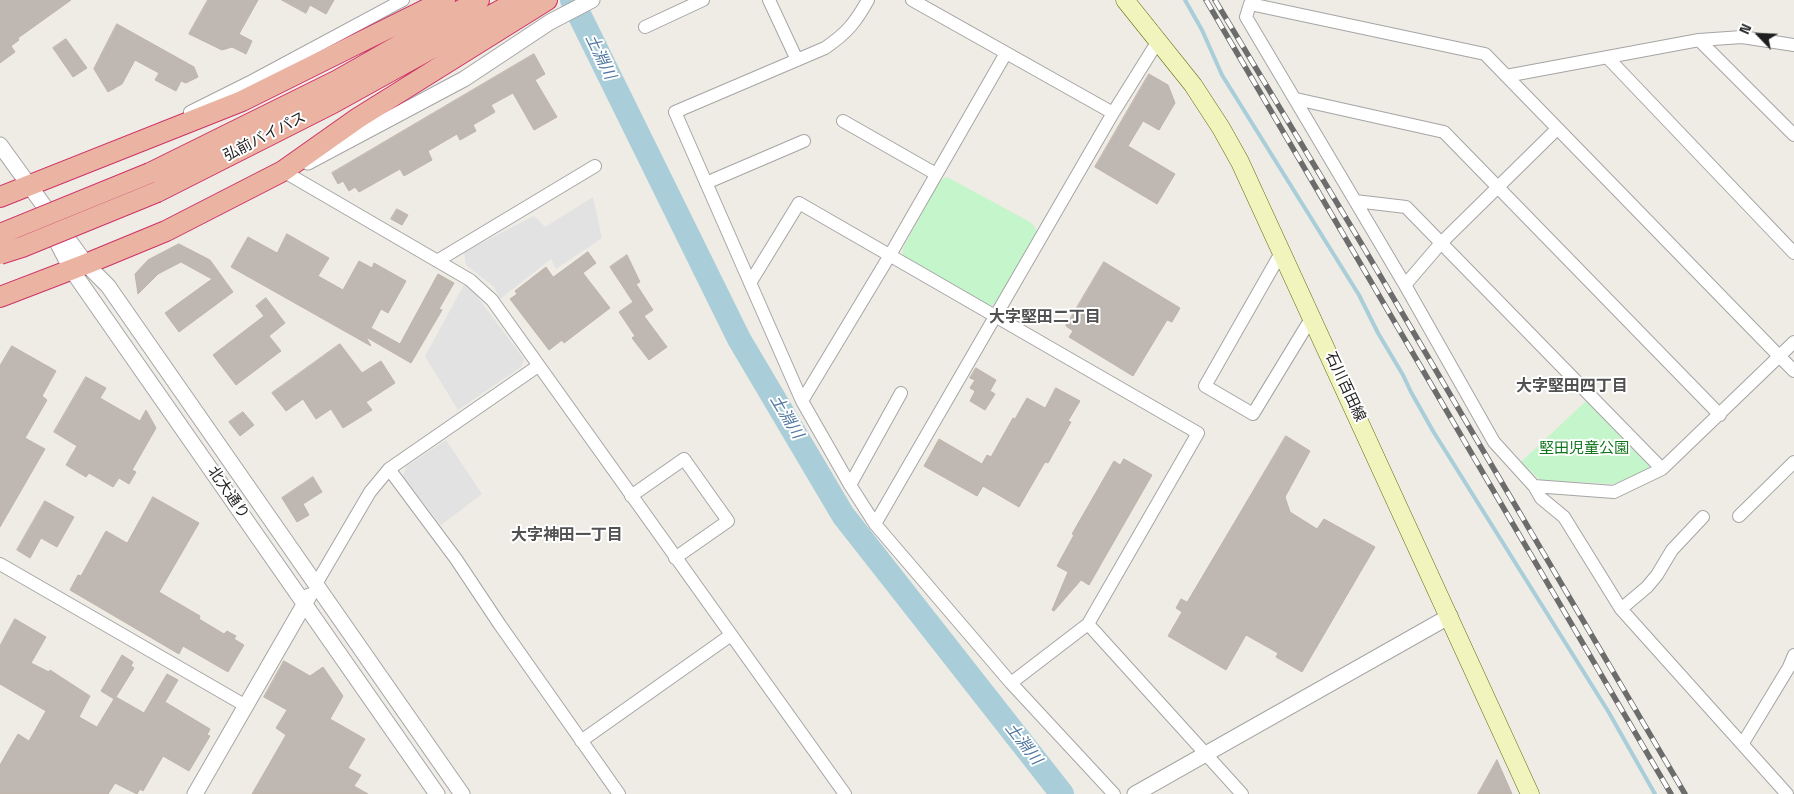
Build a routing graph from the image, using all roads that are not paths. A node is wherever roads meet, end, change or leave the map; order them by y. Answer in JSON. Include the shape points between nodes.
{"nodes":[{"id":1,"x":403,"y":0,"type":"edge"},
{"id":2,"x":445,"y":0,"type":"edge"},
{"id":3,"x":479,"y":0,"type":"edge"},
{"id":4,"x":519,"y":0,"type":"edge"},
{"id":5,"x":592,"y":0,"type":"edge"},
{"id":6,"x":703,"y":0,"type":"edge"},
{"id":7,"x":769,"y":0,"type":"edge"},
{"id":8,"x":868,"y":0,"type":"edge"},
{"id":9,"x":912,"y":0,"type":"edge"},
{"id":10,"x":1125,"y":0,"type":"edge"},
{"id":11,"x":543,"y":2,"type":"edge"},
{"id":12,"x":645,"y":27,"type":"dead end"},
{"id":13,"x":1699,"y":40,"type":"junction"},
{"id":14,"x":1158,"y":41,"type":"junction"},
{"id":15,"x":1794,"y":45,"type":"edge"},
{"id":16,"x":1006,"y":53,"type":"junction"},
{"id":17,"x":1607,"y":57,"type":"junction"},
{"id":18,"x":797,"y":60,"type":"junction"},
{"id":19,"x":1506,"y":76,"type":"junction"},
{"id":20,"x":1296,"y":100,"type":"junction"},
{"id":21,"x":1113,"y":113,"type":"junction"},
{"id":22,"x":843,"y":121,"type":"dead end"},
{"id":23,"x":1557,"y":129,"type":"junction"},
{"id":24,"x":1794,"y":135,"type":"edge"},
{"id":25,"x":804,"y":141,"type":"dead end"},
{"id":26,"x":0,"y":145,"type":"edge"},
{"id":27,"x":112,"y":152,"type":"junction"},
{"id":28,"x":595,"y":166,"type":"dead end"},
{"id":29,"x":283,"y":171,"type":"junction"},
{"id":30,"x":936,"y":174,"type":"junction"},
{"id":31,"x":706,"y":183,"type":"junction"},
{"id":32,"x":29,"y":186,"type":"junction"},
{"id":33,"x":1498,"y":187,"type":"junction"},
{"id":34,"x":0,"y":197,"type":"edge"},
{"id":35,"x":1355,"y":201,"type":"junction"},
{"id":36,"x":0,"y":234,"type":"edge"},
{"id":37,"x":1440,"y":243,"type":"junction"},
{"id":38,"x":1282,"y":251,"type":"junction"},
{"id":39,"x":1794,"y":253,"type":"edge"},
{"id":40,"x":0,"y":254,"type":"edge"},
{"id":41,"x":890,"y":255,"type":"junction"},
{"id":42,"x":438,"y":261,"type":"junction"},
{"id":43,"x":79,"y":267,"type":"junction"},
{"id":44,"x":750,"y":283,"type":"junction"},
{"id":45,"x":1405,"y":285,"type":"junction"},
{"id":46,"x":0,"y":297,"type":"edge"},
{"id":47,"x":995,"y":315,"type":"junction"},
{"id":48,"x":1312,"y":317,"type":"junction"},
{"id":49,"x":1794,"y":342,"type":"edge"},
{"id":50,"x":1779,"y":356,"type":"junction"},
{"id":51,"x":538,"y":366,"type":"junction"},
{"id":52,"x":1794,"y":371,"type":"edge"},
{"id":53,"x":901,"y":393,"type":"dead end"},
{"id":54,"x":802,"y":401,"type":"junction"},
{"id":55,"x":1720,"y":414,"type":"junction"},
{"id":56,"x":1794,"y":462,"type":"edge"},
{"id":57,"x":389,"y":469,"type":"junction"},
{"id":58,"x":1662,"y":469,"type":"junction"},
{"id":59,"x":850,"y":486,"type":"junction"},
{"id":60,"x":1534,"y":486,"type":"junction"},
{"id":61,"x":631,"y":496,"type":"junction"},
{"id":62,"x":1739,"y":516,"type":"dead end"},
{"id":63,"x":1703,"y":517,"type":"dead end"},
{"id":64,"x":875,"y":524,"type":"junction"},
{"id":65,"x":675,"y":558,"type":"junction"},
{"id":66,"x":0,"y":564,"type":"edge"},
{"id":67,"x":316,"y":584,"type":"junction"},
{"id":68,"x":305,"y":604,"type":"junction"},
{"id":69,"x":1621,"y":609,"type":"junction"},
{"id":70,"x":1450,"y":616,"type":"junction"},
{"id":71,"x":1088,"y":624,"type":"junction"},
{"id":72,"x":731,"y":635,"type":"junction"},
{"id":73,"x":1794,"y":655,"type":"edge"},
{"id":74,"x":1011,"y":683,"type":"junction"},
{"id":75,"x":246,"y":706,"type":"junction"},
{"id":76,"x":581,"y":741,"type":"junction"},
{"id":77,"x":1743,"y":743,"type":"junction"},
{"id":78,"x":1205,"y":754,"type":"junction"},
{"id":79,"x":195,"y":794,"type":"edge"},
{"id":80,"x":437,"y":794,"type":"edge"},
{"id":81,"x":462,"y":794,"type":"edge"},
{"id":82,"x":619,"y":794,"type":"edge"},
{"id":83,"x":845,"y":794,"type":"edge"},
{"id":84,"x":1114,"y":794,"type":"edge"},
{"id":85,"x":1135,"y":794,"type":"edge"},
{"id":86,"x":1242,"y":794,"type":"edge"},
{"id":87,"x":1530,"y":794,"type":"edge"},
{"id":88,"x":1787,"y":794,"type":"edge"}],
"edges":[{"from":1,"to":27,"type":"street"},
{"from":2,"to":27,"type":"highway","via":[[242,101]]},
{"from":3,"to":36,"type":"highway","name":"弘前バイパス","bridge":true,"via":[[338,80],[150,173]]},
{"from":4,"to":40,"type":"highway","name":"弘前バイパス","bridge":true,"via":[[333,103],[157,192]]},
{"from":5,"to":29,"type":"street","via":[[550,22],[464,79],[314,160]]},
{"from":6,"to":12,"type":"street"},
{"from":7,"to":18,"type":"street"},
{"from":8,"to":18,"type":"street","via":[[856,21],[840,38]]},
{"from":9,"to":16,"type":"street"},
{"from":10,"to":14,"type":"main road","name":"石川百田線"},
{"from":11,"to":29,"type":"highway","via":[[358,118]]},
{"from":13,"to":15,"type":"street","via":[[1742,37]]},
{"from":13,"to":17,"type":"street"},
{"from":13,"to":24,"type":"street"},
{"from":14,"to":21,"type":"street"},
{"from":14,"to":38,"type":"main road","name":"石川百田線","via":[[1193,85],[1221,128]]},
{"from":16,"to":21,"type":"street"},
{"from":16,"to":30,"type":"street"},
{"from":17,"to":19,"type":"street"},
{"from":17,"to":39,"type":"street"},
{"from":18,"to":31,"type":"street","via":[[675,112]]},
{"from":19,"to":20,"type":"street","via":[[1485,54],[1250,4],[1246,17]]},
{"from":19,"to":23,"type":"street"},
{"from":20,"to":33,"type":"street","via":[[1444,132]]},
{"from":20,"to":35,"type":"street"},
{"from":21,"to":47,"type":"street"},
{"from":22,"to":30,"type":"street"},
{"from":23,"to":33,"type":"street"},
{"from":23,"to":50,"type":"street"},
{"from":25,"to":31,"type":"street"},
{"from":26,"to":32,"type":"street","name":"北大通り"},
{"from":27,"to":32,"type":"highway"},
{"from":28,"to":42,"type":"street"},
{"from":29,"to":42,"type":"street"},
{"from":29,"to":43,"type":"highway","via":[[166,231]]},
{"from":30,"to":41,"type":"street"},
{"from":31,"to":44,"type":"street"},
{"from":32,"to":34,"type":"highway"},
{"from":32,"to":43,"type":"street","name":"北大通り"},
{"from":33,"to":37,"type":"street"},
{"from":33,"to":55,"type":"street"},
{"from":35,"to":37,"type":"street","via":[[1406,207]]},
{"from":35,"to":45,"type":"street"},
{"from":37,"to":45,"type":"street"},
{"from":37,"to":58,"type":"street"},
{"from":38,"to":48,"type":"main road","name":"石川百田線"},
{"from":38,"to":48,"type":"street","via":[[1205,386],[1252,414]]},
{"from":41,"to":44,"type":"street","via":[[798,202]]},
{"from":41,"to":47,"type":"street"},
{"from":41,"to":54,"type":"street"},
{"from":42,"to":51,"type":"street","via":[[470,280],[492,300]]},
{"from":43,"to":46,"type":"highway"},
{"from":43,"to":67,"type":"street","via":[[108,286]]},
{"from":43,"to":68,"type":"street","name":"北大通り"},
{"from":44,"to":54,"type":"street"},
{"from":45,"to":60,"type":"street","via":[[1494,442]]},
{"from":47,"to":64,"type":"street"},
{"from":47,"to":71,"type":"street","via":[[1198,433]]},
{"from":48,"to":70,"type":"main road","name":"石川百田線"},
{"from":49,"to":50,"type":"street"},
{"from":50,"to":52,"type":"street"},
{"from":50,"to":55,"type":"street"},
{"from":51,"to":57,"type":"street"},
{"from":51,"to":61,"type":"street"},
{"from":53,"to":59,"type":"street"},
{"from":54,"to":59,"type":"street"},
{"from":55,"to":58,"type":"street"},
{"from":56,"to":62,"type":"street"},
{"from":57,"to":67,"type":"street","via":[[370,492]]},
{"from":57,"to":76,"type":"street","via":[[456,559]]},
{"from":58,"to":60,"type":"street","via":[[1614,492]]},
{"from":59,"to":64,"type":"street"},
{"from":60,"to":69,"type":"street","via":[[1541,498],[1564,517]]},
{"from":61,"to":65,"type":"street"},
{"from":61,"to":65,"type":"street","via":[[684,459],[728,522]]},
{"from":63,"to":69,"type":"street","via":[[1672,550],[1647,587]]},
{"from":64,"to":74,"type":"street"},
{"from":65,"to":72,"type":"street"},
{"from":66,"to":75,"type":"street"},
{"from":67,"to":68,"type":"street"},
{"from":67,"to":81,"type":"street"},
{"from":68,"to":75,"type":"street"},
{"from":68,"to":80,"type":"street","name":"北大通り"},
{"from":69,"to":77,"type":"street"},
{"from":70,"to":78,"type":"street"},
{"from":70,"to":87,"type":"main road","name":"石川百田線"},
{"from":71,"to":74,"type":"street"},
{"from":71,"to":78,"type":"street"},
{"from":72,"to":76,"type":"street"},
{"from":72,"to":83,"type":"street"},
{"from":73,"to":77,"type":"street"},
{"from":74,"to":84,"type":"street"},
{"from":75,"to":79,"type":"street"},
{"from":76,"to":82,"type":"street"},
{"from":77,"to":88,"type":"street"},
{"from":78,"to":85,"type":"street"},
{"from":78,"to":86,"type":"street"}]}
